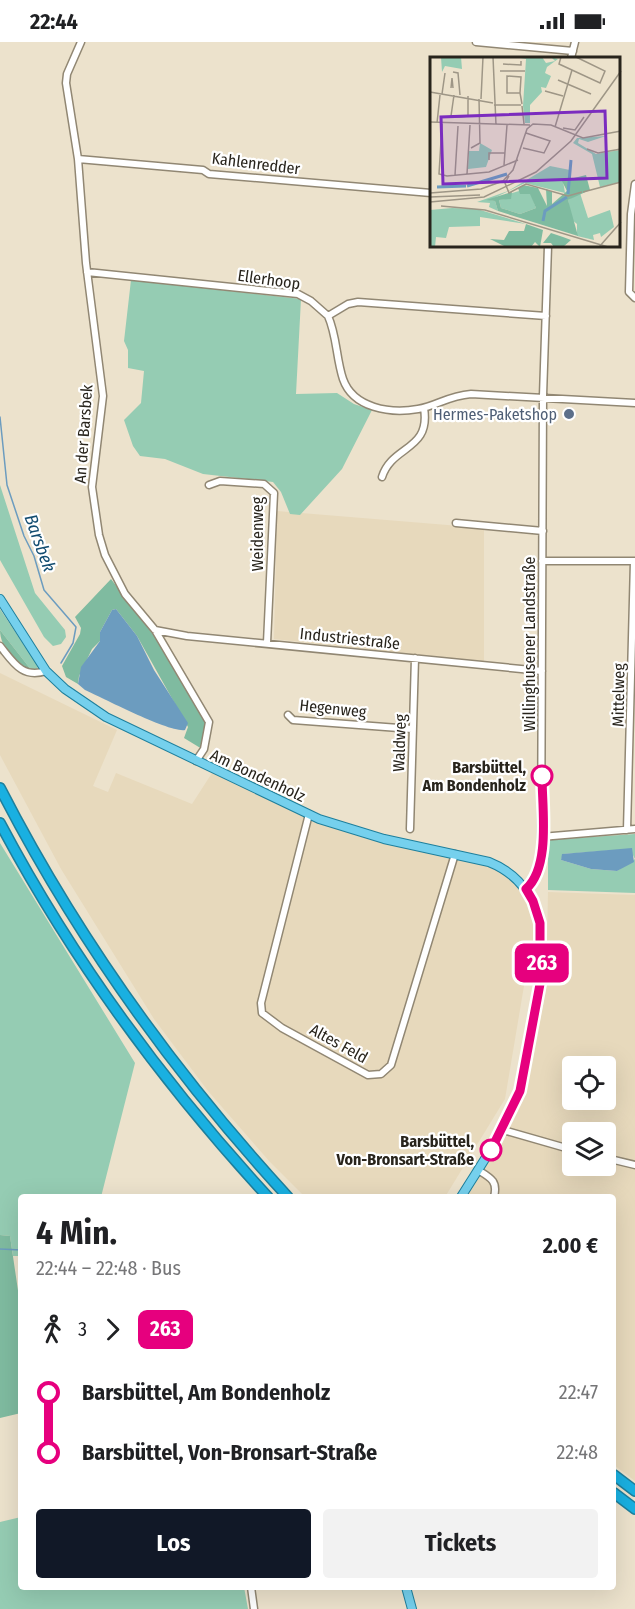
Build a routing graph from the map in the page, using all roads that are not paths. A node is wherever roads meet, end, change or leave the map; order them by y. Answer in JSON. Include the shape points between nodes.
{"nodes":[{"id":1,"x":81,"y":42,"type":"edge"},
{"id":2,"x":476,"y":42,"type":"edge"},
{"id":3,"x":575,"y":42,"type":"edge"},
{"id":4,"x":572,"y":55,"type":"edge"},
{"id":5,"x":78,"y":159,"type":"junction"},
{"id":6,"x":635,"y":184,"type":"edge"},
{"id":7,"x":430,"y":194,"type":"edge"},
{"id":8,"x":548,"y":248,"type":"edge"},
{"id":9,"x":87,"y":272,"type":"junction"},
{"id":10,"x":635,"y":298,"type":"edge"},
{"id":11,"x":328,"y":316,"type":"junction"},
{"id":12,"x":546,"y":316,"type":"junction"},
{"id":13,"x":543,"y":396,"type":"junction"},
{"id":14,"x":635,"y":403,"type":"edge"},
{"id":15,"x":424,"y":408,"type":"junction"},
{"id":16,"x":382,"y":477,"type":"dead end"},
{"id":17,"x":209,"y":485,"type":"dead end"},
{"id":18,"x":456,"y":523,"type":"dead end"},
{"id":19,"x":543,"y":531,"type":"junction"},
{"id":20,"x":543,"y":561,"type":"junction"},
{"id":21,"x":634,"y":561,"type":"edge"},
{"id":22,"x":0,"y":599,"type":"edge"},
{"id":23,"x":155,"y":630,"type":"junction"},
{"id":24,"x":267,"y":643,"type":"junction"},
{"id":25,"x":0,"y":646,"type":"edge"},
{"id":26,"x":416,"y":658,"type":"junction"},
{"id":27,"x":46,"y":671,"type":"junction"},
{"id":28,"x":543,"y":671,"type":"junction"},
{"id":29,"x":288,"y":715,"type":"dead end"},
{"id":30,"x":412,"y":729,"type":"junction"},
{"id":31,"x":196,"y":761,"type":"junction"},
{"id":32,"x":0,"y":788,"type":"edge"},
{"id":33,"x":309,"y":814,"type":"junction"},
{"id":34,"x":0,"y":824,"type":"edge"},
{"id":35,"x":410,"y":829,"type":"dead end"},
{"id":36,"x":635,"y":829,"type":"edge"},
{"id":37,"x":627,"y":830,"type":"junction"},
{"id":38,"x":541,"y":837,"type":"junction"},
{"id":39,"x":455,"y":854,"type":"junction"},
{"id":40,"x":526,"y":889,"type":"junction"},
{"id":41,"x":503,"y":1130,"type":"junction"},
{"id":42,"x":562,"y":1146,"type":"edge"},
{"id":43,"x":616,"y":1161,"type":"edge"},
{"id":44,"x":635,"y":1166,"type":"edge"},
{"id":45,"x":478,"y":1170,"type":"junction"},
{"id":46,"x":265,"y":1194,"type":"edge"},
{"id":47,"x":285,"y":1194,"type":"edge"},
{"id":48,"x":463,"y":1194,"type":"edge"},
{"id":49,"x":495,"y":1194,"type":"edge"},
{"id":50,"x":616,"y":1477,"type":"edge"},
{"id":51,"x":635,"y":1491,"type":"edge"},
{"id":52,"x":616,"y":1495,"type":"edge"},
{"id":53,"x":635,"y":1509,"type":"edge"},
{"id":54,"x":251,"y":1590,"type":"edge"},
{"id":55,"x":407,"y":1590,"type":"edge"},
{"id":56,"x":254,"y":1609,"type":"edge"},
{"id":57,"x":412,"y":1609,"type":"edge"}],
"edges":[{"from":1,"to":5,"type":"street","name":"An der Barsbek","via":[[66,83]]},
{"from":2,"to":4,"type":"street"},
{"from":3,"to":4,"type":"street"},
{"from":5,"to":7,"type":"street","name":"Kahlenredder"},
{"from":5,"to":9,"type":"street","name":"An der Barsbek"},
{"from":6,"to":10,"type":"street","via":[[629,292]]},
{"from":8,"to":12,"type":"street","name":"Willinghusener Landstraße"},
{"from":9,"to":11,"type":"street","name":"Ellerhoop","via":[[298,294]]},
{"from":9,"to":23,"type":"street","name":"An der Barsbek","via":[[103,396],[92,487],[99,534],[125,594]]},
{"from":11,"to":12,"type":"street","via":[[358,302]]},
{"from":11,"to":15,"type":"street","via":[[343,378],[352,396],[376,408]]},
{"from":12,"to":13,"type":"street","name":"Willinghusener Landstraße"},
{"from":13,"to":14,"type":"street"},
{"from":13,"to":15,"type":"street","via":[[451,396]]},
{"from":13,"to":19,"type":"street","name":"Willinghusener Landstraße"},
{"from":15,"to":16,"type":"street","via":[[424,431],[389,464]]},
{"from":17,"to":24,"type":"street","name":"Weidenweg","via":[[264,484],[274,494]]},
{"from":18,"to":19,"type":"street"},
{"from":19,"to":20,"type":"street","name":"Willinghusener Landstraße"},
{"from":20,"to":21,"type":"street"},
{"from":20,"to":28,"type":"street","name":"Willinghusener Landstraße"},
{"from":21,"to":37,"type":"street","name":"Mittelweg"},
{"from":22,"to":27,"type":"main road","name":"Am Bondenholz"},
{"from":23,"to":24,"type":"street","name":"Industriestraße"},
{"from":23,"to":31,"type":"street","name":"An der Barsbek","via":[[209,722],[204,749]]},
{"from":24,"to":26,"type":"street","name":"Industriestraße"},
{"from":25,"to":27,"type":"street","via":[[25,672]]},
{"from":26,"to":28,"type":"street","name":"Industriestraße"},
{"from":26,"to":30,"type":"street","name":"Waldweg"},
{"from":27,"to":31,"type":"main road","name":"Am Bondenholz","via":[[106,717]]},
{"from":28,"to":38,"type":"street","name":"Willinghusener Landstraße"},
{"from":29,"to":30,"type":"street","name":"Hegenweg","via":[[293,720]]},
{"from":30,"to":35,"type":"street","name":"Waldweg"},
{"from":31,"to":33,"type":"main road","name":"Am Bondenholz"},
{"from":32,"to":47,"type":"highway","via":[[49,878],[144,1025],[230,1134]]},
{"from":33,"to":39,"type":"main road","name":"Am Bondenholz","via":[[384,839]]},
{"from":33,"to":39,"type":"street","name":"Altes Feld","via":[[261,1002],[262,1013],[282,1028],[368,1074],[381,1074],[391,1065]]},
{"from":34,"to":46,"type":"highway","via":[[103,993],[180,1096]]},
{"from":36,"to":37,"type":"street"},
{"from":37,"to":38,"type":"street"},
{"from":38,"to":40,"type":"street","name":"Willinghusener Landstraße","via":[[539,872]]},
{"from":39,"to":40,"type":"main road","name":"Am Bondenholz","via":[[497,865]]},
{"from":40,"to":41,"type":"main road","via":[[540,923],[540,984],[520,1091]]},
{"from":41,"to":42,"type":"street"},
{"from":41,"to":45,"type":"main road"},
{"from":43,"to":44,"type":"street"},
{"from":45,"to":48,"type":"main road"},
{"from":45,"to":49,"type":"street","via":[[494,1181]]},
{"from":50,"to":51,"type":"highway"},
{"from":52,"to":53,"type":"highway"},
{"from":54,"to":56,"type":"street"},
{"from":55,"to":57,"type":"main road"}]}
